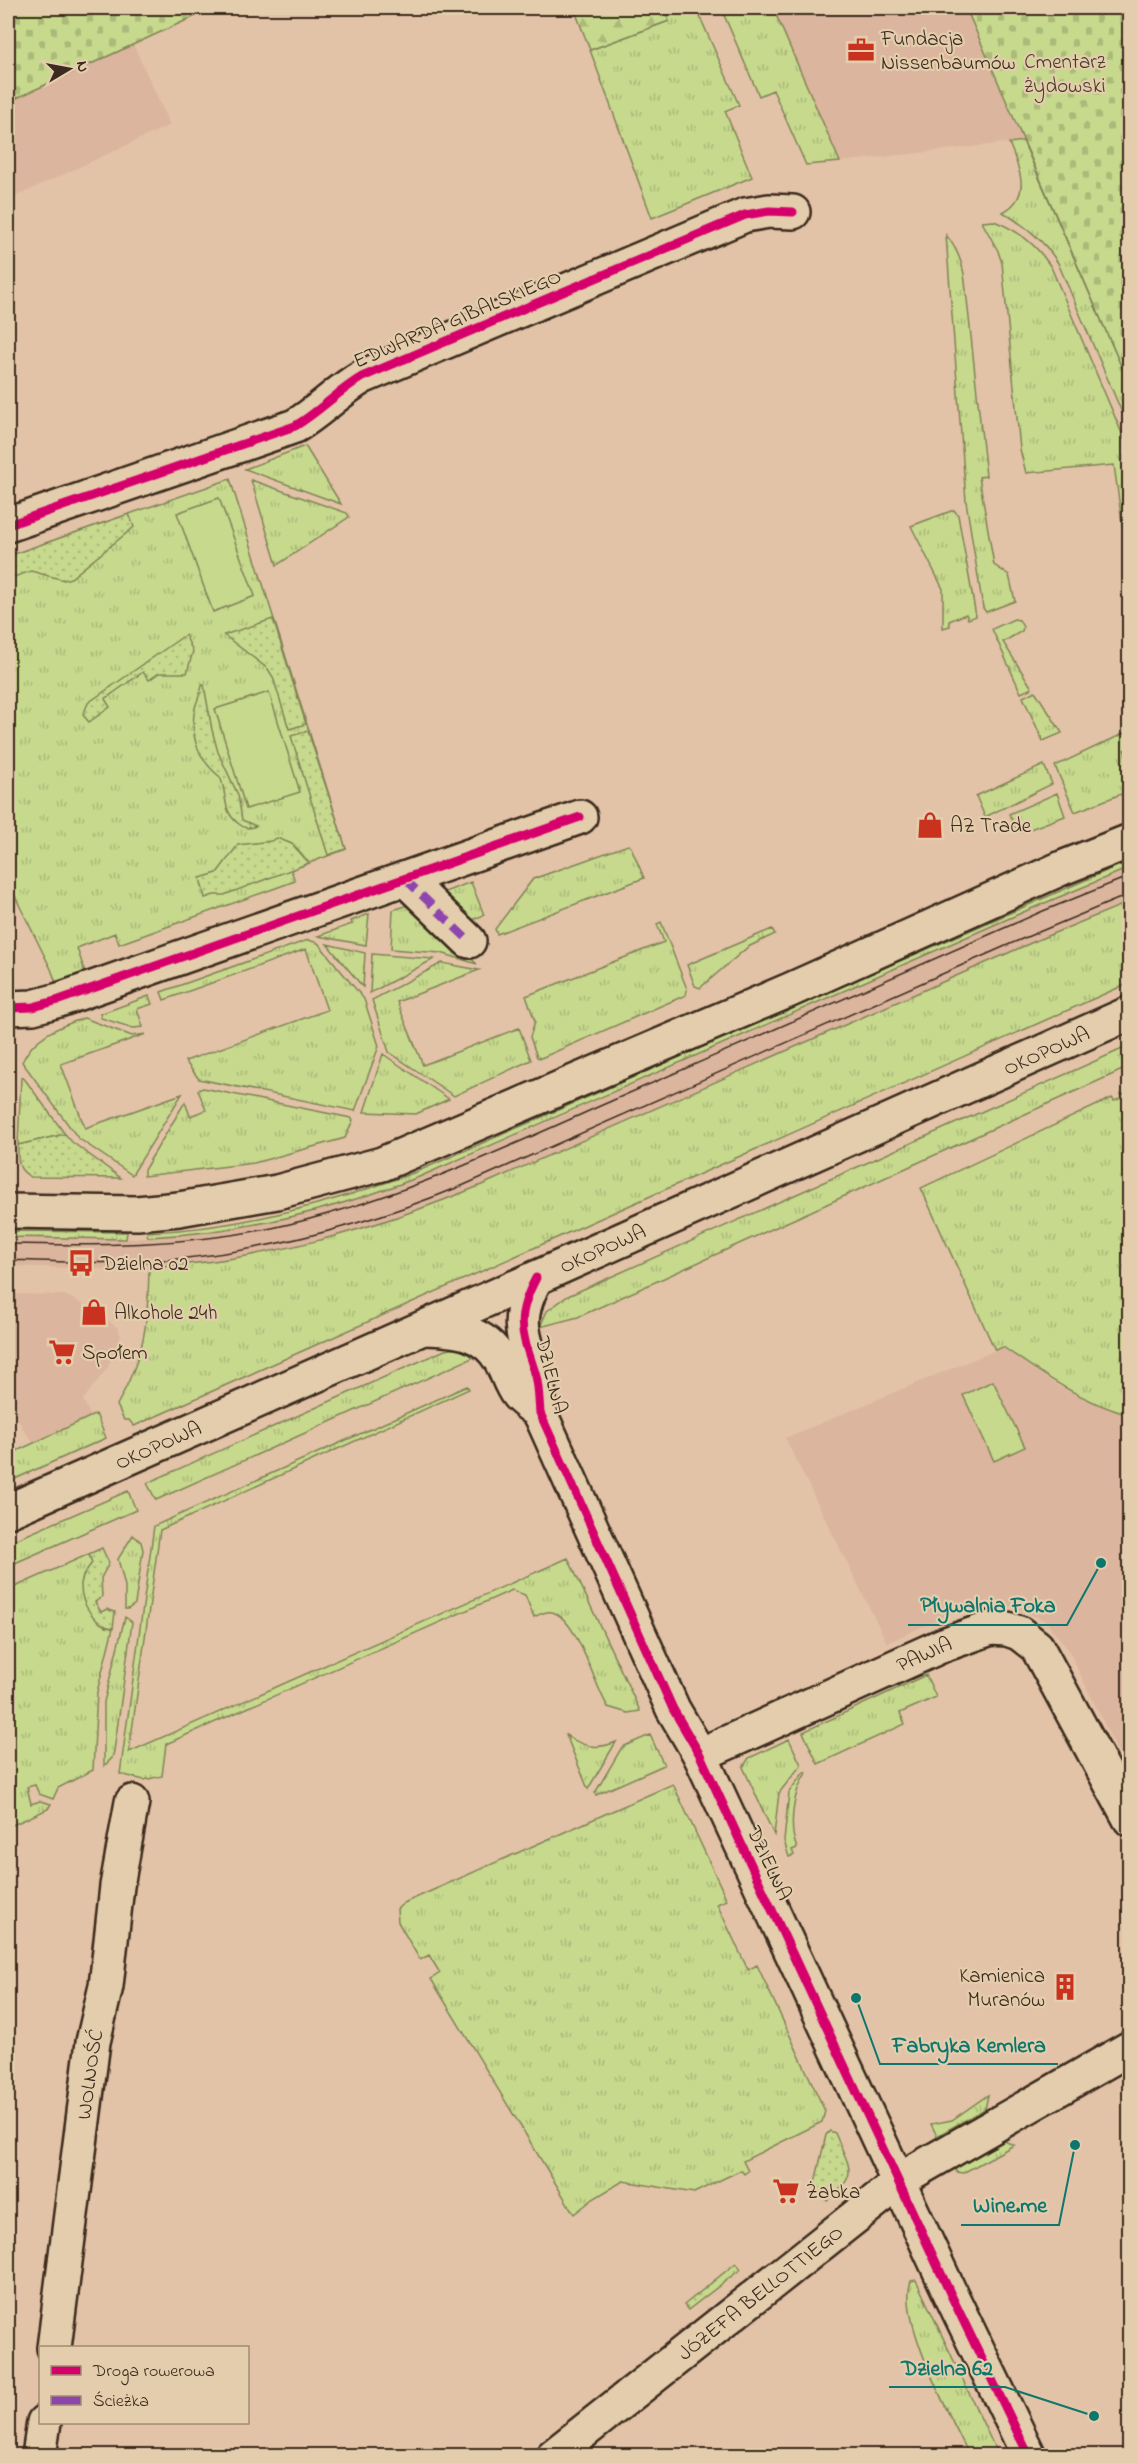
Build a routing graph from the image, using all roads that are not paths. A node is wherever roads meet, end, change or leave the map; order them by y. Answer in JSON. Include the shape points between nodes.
{"nodes":[{"id":1,"x":793,"y":212,"type":"dead end"},
{"id":2,"x":8,"y":525,"type":"edge"},
{"id":3,"x":580,"y":817,"type":"dead end"},
{"id":4,"x":1130,"y":841,"type":"edge"},
{"id":5,"x":405,"y":879,"type":"junction"},
{"id":6,"x":469,"y":941,"type":"dead end"},
{"id":7,"x":8,"y":1008,"type":"edge"},
{"id":8,"x":1130,"y":1013,"type":"edge"},
{"id":9,"x":8,"y":1211,"type":"edge"},
{"id":10,"x":536,"y":1278,"type":"junction"},
{"id":11,"x":424,"y":1328,"type":"junction"},
{"id":12,"x":540,"y":1413,"type":"junction"},
{"id":13,"x":8,"y":1511,"type":"edge"},
{"id":14,"x":700,"y":1755,"type":"junction"},
{"id":15,"x":132,"y":1802,"type":"dead end"},
{"id":16,"x":1130,"y":1819,"type":"edge"},
{"id":17,"x":1130,"y":2048,"type":"edge"},
{"id":18,"x":899,"y":2182,"type":"junction"},
{"id":19,"x":54,"y":2346,"type":"edge"},
{"id":20,"x":44,"y":2424,"type":"edge"},
{"id":21,"x":39,"y":2456,"type":"edge"},
{"id":22,"x":553,"y":2456,"type":"edge"},
{"id":23,"x":1029,"y":2456,"type":"edge"}],
"edges":[{"from":1,"to":2,"type":"street","name":"EDWARDA GIBALSKIEGO","via":[[745,215],[362,377],[295,426]]},
{"from":3,"to":5,"type":"street"},
{"from":4,"to":9,"type":"street","via":[[382,1164],[277,1192],[179,1209],[126,1213]]},
{"from":5,"to":6,"type":"street"},
{"from":5,"to":7,"type":"street","via":[[59,1000],[33,1008]]},
{"from":8,"to":10,"type":"street","name":"OKOPOWA"},
{"from":10,"to":11,"type":"street","name":"OKOPOWA"},
{"from":10,"to":12,"type":"street","name":"DZIELNA","via":[[526,1297],[522,1328],[538,1386]]},
{"from":11,"to":12,"type":"street","name":"DZIELNA","via":[[451,1329],[480,1338],[496,1353],[520,1396]]},
{"from":11,"to":13,"type":"street","name":"OKOPOWA"},
{"from":12,"to":14,"type":"street","name":"DZIELNA","via":[[674,1709]]},
{"from":14,"to":16,"type":"street","name":"PAWIA","via":[[943,1645],[991,1628],[1007,1629],[1037,1647]]},
{"from":14,"to":18,"type":"street","name":"DZIELNA"},
{"from":15,"to":19,"type":"street","name":"WOLNOŚĆ","via":[[117,1886],[106,1986],[93,2042]]},
{"from":17,"to":18,"type":"street","name":"JÓZEFA BELLOTTIEGO"},
{"from":18,"to":22,"type":"street","name":"JÓZEFA BELLOTTIEGO"},
{"from":18,"to":23,"type":"street","name":"DZIELNA"},
{"from":20,"to":21,"type":"street"}]}
